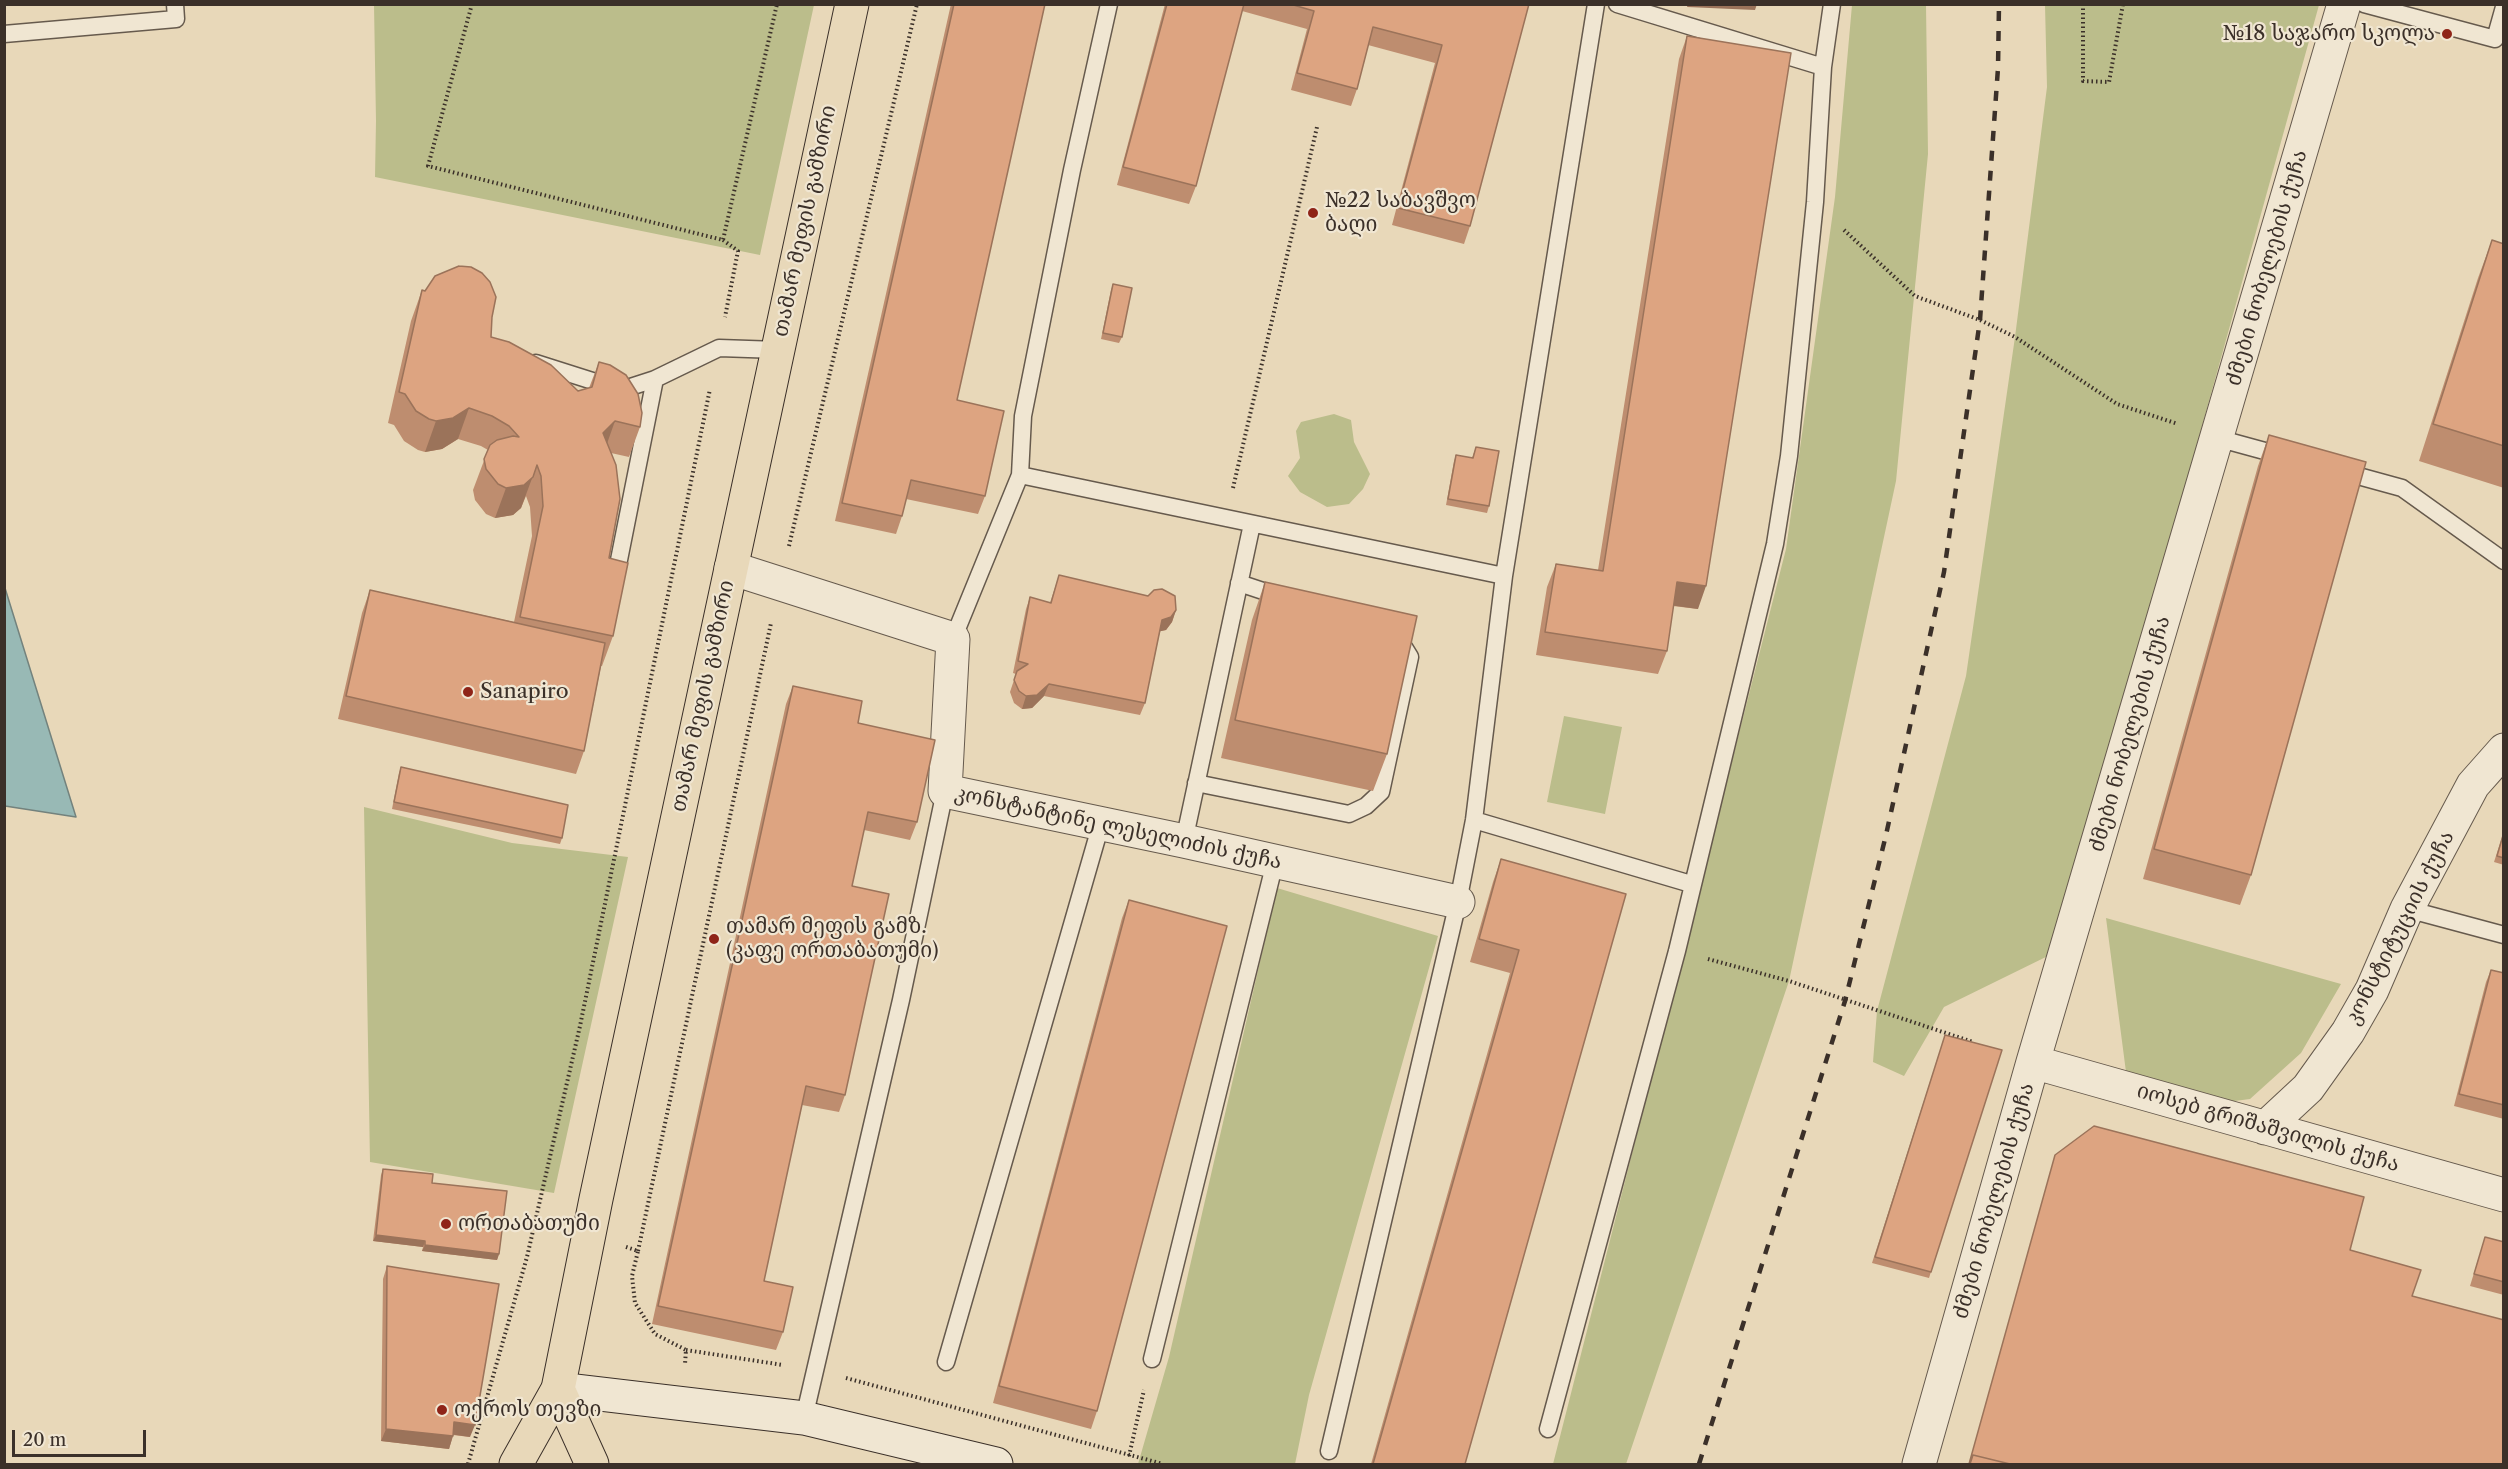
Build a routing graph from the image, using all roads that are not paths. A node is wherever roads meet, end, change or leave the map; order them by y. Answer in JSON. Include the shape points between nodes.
{"nodes":[{"id":1,"x":175,"y":4,"type":"edge"},
{"id":2,"x":852,"y":4,"type":"edge"},
{"id":3,"x":1109,"y":4,"type":"edge"},
{"id":4,"x":1596,"y":4,"type":"edge"},
{"id":5,"x":1617,"y":4,"type":"edge"},
{"id":6,"x":1832,"y":4,"type":"edge"},
{"id":7,"x":2344,"y":4,"type":"edge"},
{"id":8,"x":2364,"y":4,"type":"edge"},
{"id":9,"x":2504,"y":7,"type":"edge"},
{"id":10,"x":4,"y":34,"type":"edge"},
{"id":11,"x":1823,"y":67,"type":"junction"},
{"id":12,"x":778,"y":350,"type":"junction"},
{"id":13,"x":523,"y":359,"type":"edge"},
{"id":14,"x":655,"y":379,"type":"junction"},
{"id":15,"x":2217,"y":438,"type":"junction"},
{"id":16,"x":2298,"y":460,"type":"edge"},
{"id":17,"x":2321,"y":466,"type":"edge"},
{"id":18,"x":1020,"y":475,"type":"junction"},
{"id":19,"x":1252,"y":524,"type":"junction"},
{"id":20,"x":2504,"y":561,"type":"edge"},
{"id":21,"x":731,"y":568,"type":"junction"},
{"id":22,"x":617,"y":570,"type":"edge"},
{"id":23,"x":1504,"y":576,"type":"junction"},
{"id":24,"x":1239,"y":583,"type":"junction"},
{"id":25,"x":1303,"y":605,"type":"edge"},
{"id":26,"x":1377,"y":630,"type":"edge"},
{"id":27,"x":952,"y":639,"type":"junction"},
{"id":28,"x":2504,"y":750,"type":"edge"},
{"id":29,"x":1196,"y":783,"type":"junction"},
{"id":30,"x":945,"y":791,"type":"junction"},
{"id":31,"x":1474,"y":820,"type":"junction"},
{"id":32,"x":1101,"y":824,"type":"junction"},
{"id":33,"x":1184,"y":841,"type":"junction"},
{"id":34,"x":1275,"y":862,"type":"junction"},
{"id":35,"x":1691,"y":884,"type":"junction"},
{"id":36,"x":1458,"y":902,"type":"junction"},
{"id":37,"x":2407,"y":909,"type":"junction"},
{"id":38,"x":2504,"y":935,"type":"edge"},
{"id":39,"x":2033,"y":1062,"type":"junction"},
{"id":40,"x":2265,"y":1128,"type":"junction"},
{"id":41,"x":2504,"y":1195,"type":"edge"},
{"id":42,"x":1152,"y":1359,"type":"road end"},
{"id":43,"x":946,"y":1362,"type":"dead end"},
{"id":44,"x":558,"y":1389,"type":"junction"},
{"id":45,"x":804,"y":1418,"type":"junction"},
{"id":46,"x":1548,"y":1429,"type":"dead end"},
{"id":47,"x":1329,"y":1450,"type":"dead end"},
{"id":48,"x":516,"y":1464,"type":"edge"},
{"id":49,"x":592,"y":1464,"type":"edge"},
{"id":50,"x":996,"y":1464,"type":"edge"},
{"id":51,"x":1919,"y":1464,"type":"edge"}],
"edges":[{"from":1,"to":10,"type":"lane","via":[[176,19]]},
{"from":2,"to":12,"type":"main road","name":"თამარ მეფის გამზირი"},
{"from":3,"to":18,"type":"lane","via":[[1023,416]]},
{"from":4,"to":23,"type":"lane"},
{"from":5,"to":11,"type":"lane"},
{"from":6,"to":11,"type":"lane"},
{"from":7,"to":15,"type":"street","name":"ძმები ნობელების ქუჩა"},
{"from":8,"to":9,"type":"lane","via":[[2495,39]]},
{"from":11,"to":35,"type":"lane","via":[[1815,202],[1789,456],[1775,544]]},
{"from":12,"to":14,"type":"lane","via":[[719,348]]},
{"from":12,"to":21,"type":"main road","name":"თამარ მეფის გამზირი"},
{"from":13,"to":14,"type":"lane","via":[[621,390]]},
{"from":14,"to":22,"type":"lane"},
{"from":15,"to":16,"type":"lane"},
{"from":15,"to":39,"type":"street","name":"ძმები ნობელების ქუჩა"},
{"from":17,"to":20,"type":"lane","via":[[2402,488]]},
{"from":18,"to":19,"type":"lane"},
{"from":18,"to":27,"type":"lane"},
{"from":19,"to":23,"type":"lane"},
{"from":19,"to":24,"type":"lane"},
{"from":21,"to":27,"type":"street"},
{"from":21,"to":44,"type":"main road","name":"თამარ მეფის გამზირი"},
{"from":23,"to":31,"type":"lane"},
{"from":24,"to":25,"type":"lane"},
{"from":24,"to":29,"type":"lane"},
{"from":26,"to":29,"type":"lane","via":[[1401,644],[1410,657],[1381,792],[1366,806],[1349,814]]},
{"from":27,"to":30,"type":"street","name":"კონსტანტინე ლესელიძის ქუჩა"},
{"from":28,"to":37,"type":"street","name":"კონსტიტუციის ქუჩა","via":[[2473,785]]},
{"from":29,"to":33,"type":"lane"},
{"from":30,"to":32,"type":"street","name":"კონსტანტინე ლესელიძის ქუჩა"},
{"from":30,"to":45,"type":"lane"},
{"from":31,"to":35,"type":"lane"},
{"from":31,"to":36,"type":"lane"},
{"from":32,"to":33,"type":"street","name":"კონსტანტინე ლესელიძის ქუჩა"},
{"from":32,"to":43,"type":"lane"},
{"from":33,"to":34,"type":"street","name":"კონსტანტინე ლესელიძის ქუჩა"},
{"from":34,"to":36,"type":"street","name":"კონსტანტინე ლესელიძის ქუჩა"},
{"from":34,"to":42,"type":"lane"},
{"from":35,"to":46,"type":"lane","via":[[1677,951]]},
{"from":36,"to":47,"type":"lane"},
{"from":37,"to":38,"type":"lane"},
{"from":37,"to":40,"type":"street","name":"კონსტიტუციის ქუჩა","via":[[2372,990],[2348,1032],[2308,1088]]},
{"from":39,"to":40,"type":"street","name":"იოსებ გრიშაშვილის ქუჩა"},
{"from":39,"to":51,"type":"street","name":"ძმები ნობელების ქუჩა"},
{"from":40,"to":41,"type":"street","name":"იოსებ გრიშაშვილის ქუჩა"},
{"from":44,"to":45,"type":"street"},
{"from":44,"to":48,"type":"main road","name":"თამარ მეფის გამზირი"},
{"from":44,"to":49,"type":"main road"},
{"from":45,"to":50,"type":"street"}]}
